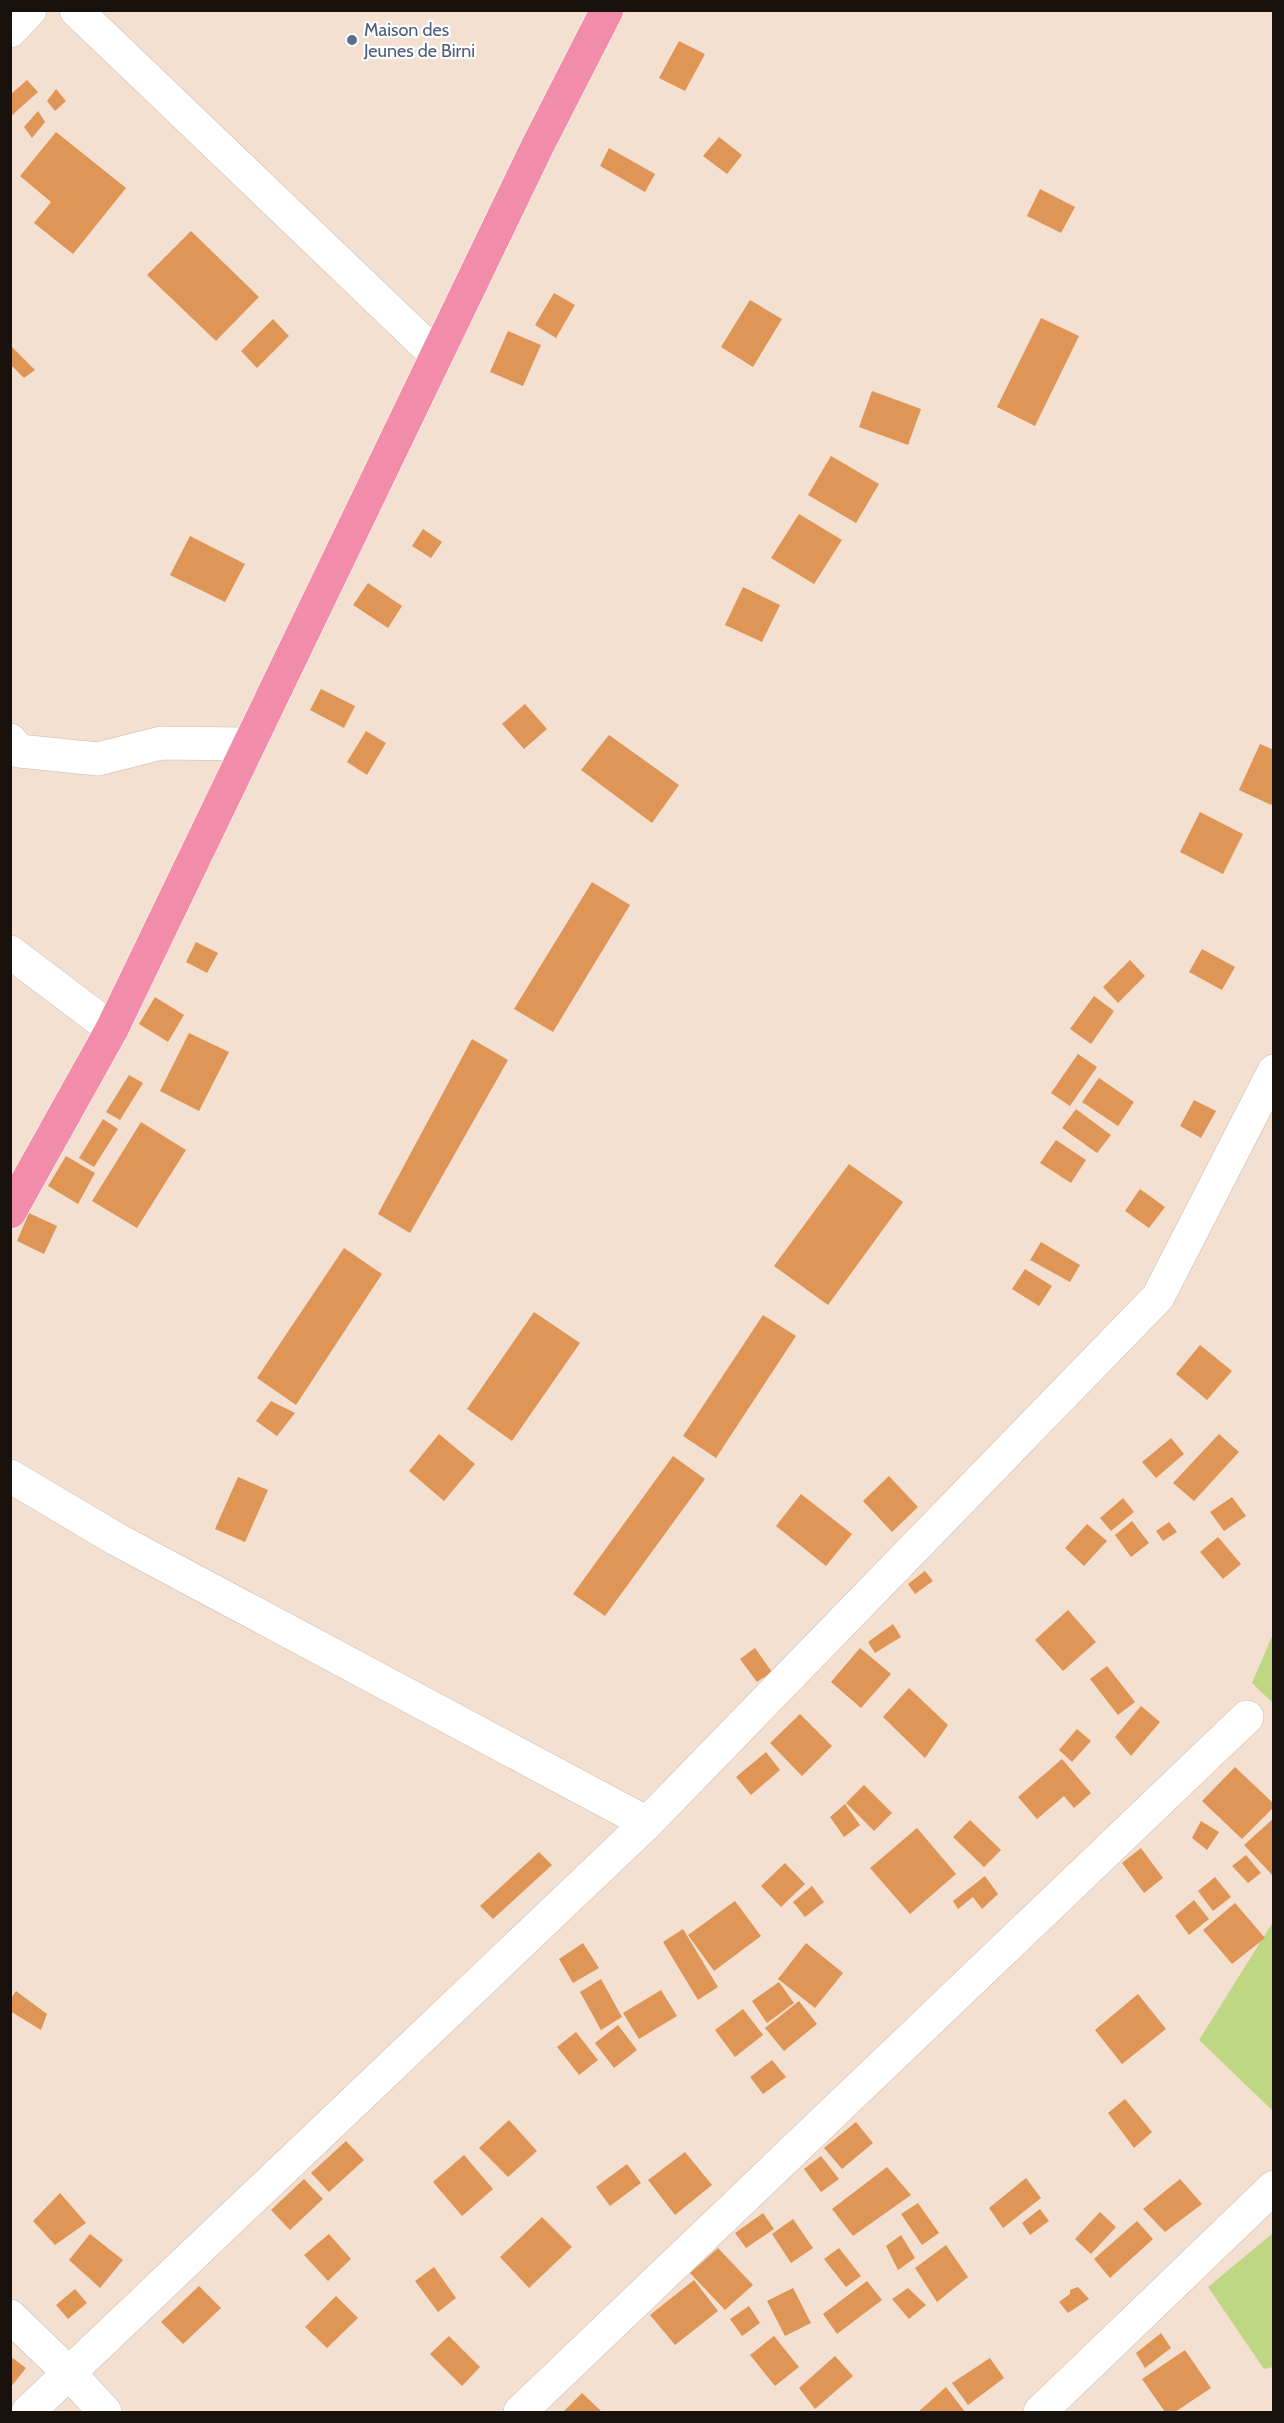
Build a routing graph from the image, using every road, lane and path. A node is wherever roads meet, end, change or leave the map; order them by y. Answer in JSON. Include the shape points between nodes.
{"nodes":[{"id":1,"x":30,"y":10,"type":"edge"},
{"id":2,"x":76,"y":10,"type":"edge"},
{"id":3,"x":607,"y":10,"type":"edge"},
{"id":4,"x":10,"y":31,"type":"edge"},
{"id":5,"x":436,"y":355,"type":"junction"},
{"id":6,"x":10,"y":740,"type":"edge"},
{"id":7,"x":249,"y":744,"type":"junction"},
{"id":8,"x":10,"y":952,"type":"edge"},
{"id":9,"x":112,"y":1029,"type":"junction"},
{"id":10,"x":1274,"y":1071,"type":"edge"},
{"id":11,"x":10,"y":1212,"type":"edge"},
{"id":12,"x":10,"y":1476,"type":"edge"},
{"id":13,"x":1247,"y":1717,"type":"dead end"},
{"id":14,"x":647,"y":1822,"type":"junction"},
{"id":15,"x":1274,"y":2187,"type":"edge"},
{"id":16,"x":10,"y":2316,"type":"edge"},
{"id":17,"x":69,"y":2373,"type":"junction"},
{"id":18,"x":28,"y":2412,"type":"edge"},
{"id":19,"x":105,"y":2412,"type":"edge"},
{"id":20,"x":520,"y":2412,"type":"edge"},
{"id":21,"x":1040,"y":2412,"type":"edge"}],
"edges":[{"from":1,"to":4,"type":"street"},
{"from":2,"to":5,"type":"street"},
{"from":3,"to":5,"type":"highway"},
{"from":5,"to":7,"type":"highway"},
{"from":6,"to":7,"type":"street","via":[[19,751],[98,759],[161,743]]},
{"from":7,"to":9,"type":"highway"},
{"from":8,"to":9,"type":"street"},
{"from":9,"to":11,"type":"highway"},
{"from":10,"to":14,"type":"street","via":[[1158,1297]]},
{"from":12,"to":14,"type":"street","via":[[116,1539]]},
{"from":13,"to":20,"type":"street"},
{"from":14,"to":17,"type":"street"},
{"from":15,"to":21,"type":"street"},
{"from":16,"to":17,"type":"street"},
{"from":17,"to":18,"type":"street"},
{"from":17,"to":19,"type":"street"}]}
